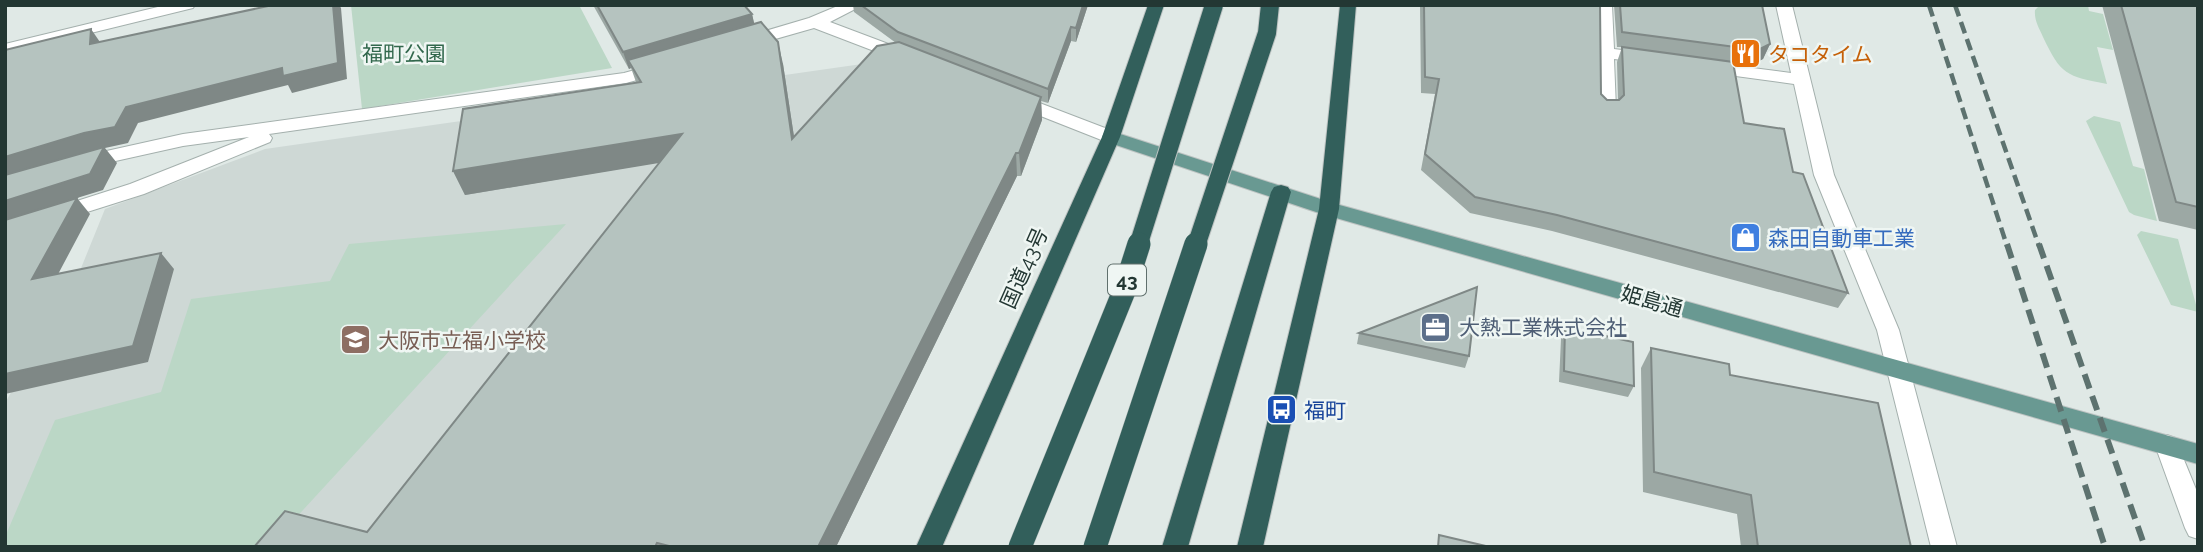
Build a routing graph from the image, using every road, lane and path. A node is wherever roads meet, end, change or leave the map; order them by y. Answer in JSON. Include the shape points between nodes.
{"nodes":[{"id":1,"x":187,"y":5,"type":"edge"},
{"id":2,"x":855,"y":5,"type":"edge"},
{"id":3,"x":1156,"y":5,"type":"edge"},
{"id":4,"x":1214,"y":5,"type":"edge"},
{"id":5,"x":1270,"y":5,"type":"edge"},
{"id":6,"x":1348,"y":5,"type":"edge"},
{"id":7,"x":1604,"y":5,"type":"edge"},
{"id":8,"x":1784,"y":5,"type":"edge"},
{"id":9,"x":815,"y":22,"type":"junction"},
{"id":10,"x":727,"y":48,"type":"edge"},
{"id":11,"x":5,"y":49,"type":"edge"},
{"id":12,"x":1607,"y":52,"type":"junction"},
{"id":13,"x":916,"y":61,"type":"edge"},
{"id":14,"x":1662,"y":61,"type":"edge"},
{"id":15,"x":677,"y":63,"type":"edge"},
{"id":16,"x":1689,"y":64,"type":"edge"},
{"id":17,"x":1800,"y":80,"type":"junction"},
{"id":18,"x":1005,"y":96,"type":"edge"},
{"id":19,"x":1607,"y":109,"type":"edge"},
{"id":20,"x":294,"y":125,"type":"junction"},
{"id":21,"x":1111,"y":137,"type":"junction"},
{"id":22,"x":62,"y":169,"type":"edge"},
{"id":23,"x":1280,"y":192,"type":"junction"},
{"id":24,"x":1329,"y":209,"type":"junction"},
{"id":25,"x":5,"y":231,"type":"edge"},
{"id":26,"x":1899,"y":370,"type":"junction"},
{"id":27,"x":2167,"y":445,"type":"junction"},
{"id":28,"x":2198,"y":454,"type":"edge"},
{"id":29,"x":2198,"y":528,"type":"edge"},
{"id":30,"x":929,"y":547,"type":"edge"},
{"id":31,"x":1020,"y":547,"type":"edge"},
{"id":32,"x":1095,"y":547,"type":"edge"},
{"id":33,"x":1175,"y":547,"type":"edge"},
{"id":34,"x":1250,"y":547,"type":"edge"},
{"id":35,"x":1944,"y":547,"type":"edge"}],
"edges":[{"from":1,"to":11,"type":"street"},
{"from":2,"to":9,"type":"street"},
{"from":3,"to":21,"type":"highway","name":"国道43号"},
{"from":4,"to":31,"type":"highway","number":"43","bridge":true,"via":[[1124,291]]},
{"from":5,"to":32,"type":"highway","bridge":true,"via":[[1259,58]]},
{"from":6,"to":24,"type":"highway"},
{"from":7,"to":12,"type":"street"},
{"from":8,"to":17,"type":"street"},
{"from":9,"to":10,"type":"street"},
{"from":9,"to":13,"type":"street"},
{"from":12,"to":14,"type":"street"},
{"from":12,"to":19,"type":"street"},
{"from":15,"to":20,"type":"street","via":[[626,78]]},
{"from":16,"to":17,"type":"street"},
{"from":17,"to":26,"type":"street","via":[[1825,175],[1888,330]]},
{"from":18,"to":21,"type":"street"},
{"from":20,"to":22,"type":"street","via":[[183,140]]},
{"from":20,"to":25,"type":"street","via":[[137,189]]},
{"from":21,"to":23,"type":"main road","name":"姫島通"},
{"from":21,"to":30,"type":"highway","name":"国道43号"},
{"from":23,"to":24,"type":"main road","name":"姫島通"},
{"from":23,"to":33,"type":"highway"},
{"from":24,"to":26,"type":"main road","name":"姫島通"},
{"from":24,"to":34,"type":"highway"},
{"from":26,"to":27,"type":"main road","name":"姫島通"},
{"from":26,"to":35,"type":"street"},
{"from":27,"to":28,"type":"main road","name":"姫島通"},
{"from":27,"to":29,"type":"street"}]}
